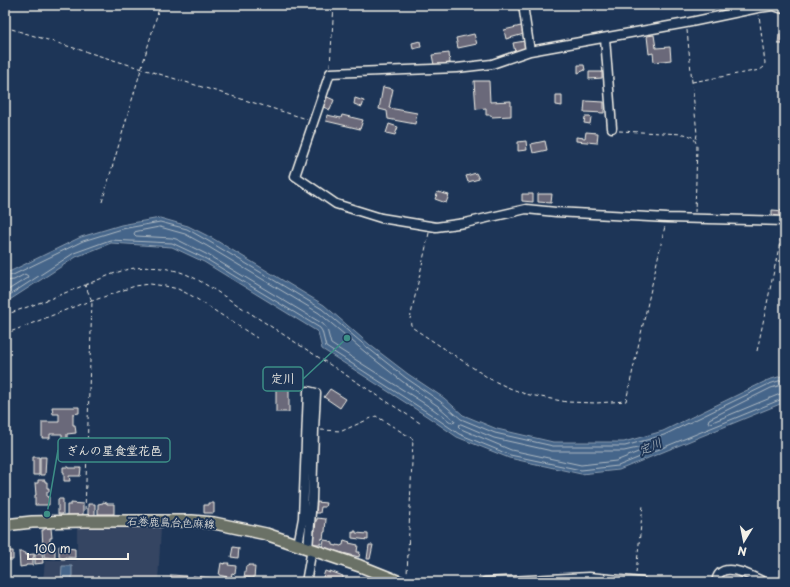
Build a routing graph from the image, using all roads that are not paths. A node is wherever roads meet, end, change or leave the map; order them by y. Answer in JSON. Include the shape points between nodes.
{"nodes":[{"id":1,"x":523,"y":5,"type":"edge"},
{"id":2,"x":772,"y":6,"type":"edge"},
{"id":3,"x":785,"y":9,"type":"edge"},
{"id":4,"x":605,"y":38,"type":"junction"},
{"id":5,"x":530,"y":51,"type":"junction"},
{"id":6,"x":612,"y":128,"type":"road end"},
{"id":7,"x":784,"y":221,"type":"edge"},
{"id":8,"x":5,"y":525,"type":"edge"},
{"id":9,"x":306,"y":547,"type":"junction"},
{"id":10,"x":403,"y":578,"type":"edge"},
{"id":11,"x":306,"y":582,"type":"edge"},
{"id":12,"x":486,"y":582,"type":"edge"},
{"id":13,"x":639,"y":582,"type":"edge"},
{"id":14,"x":716,"y":582,"type":"edge"},
{"id":15,"x":764,"y":582,"type":"edge"}],
"edges":[{"from":1,"to":5,"type":"street"},
{"from":2,"to":3,"type":"street"},
{"from":2,"to":4,"type":"street"},
{"from":4,"to":5,"type":"street"},
{"from":4,"to":6,"type":"street"},
{"from":5,"to":7,"type":"street","via":[[492,64],[458,68],[330,73],[295,176],[336,204],[381,218],[436,227],[526,209],[667,218]]},
{"from":8,"to":9,"type":"main road","name":"石巻鹿島台色麻線","via":[[32,522],[192,521],[266,534]]},
{"from":9,"to":9,"type":"street","via":[[303,518],[308,391],[316,393],[312,500]]},
{"from":9,"to":10,"type":"main road","name":"石巻鹿島台色麻線"},
{"from":9,"to":11,"type":"street"},
{"from":12,"to":13,"type":"street","via":[[589,577]]},
{"from":14,"to":15,"type":"street","via":[[721,571],[736,570]]}]}
